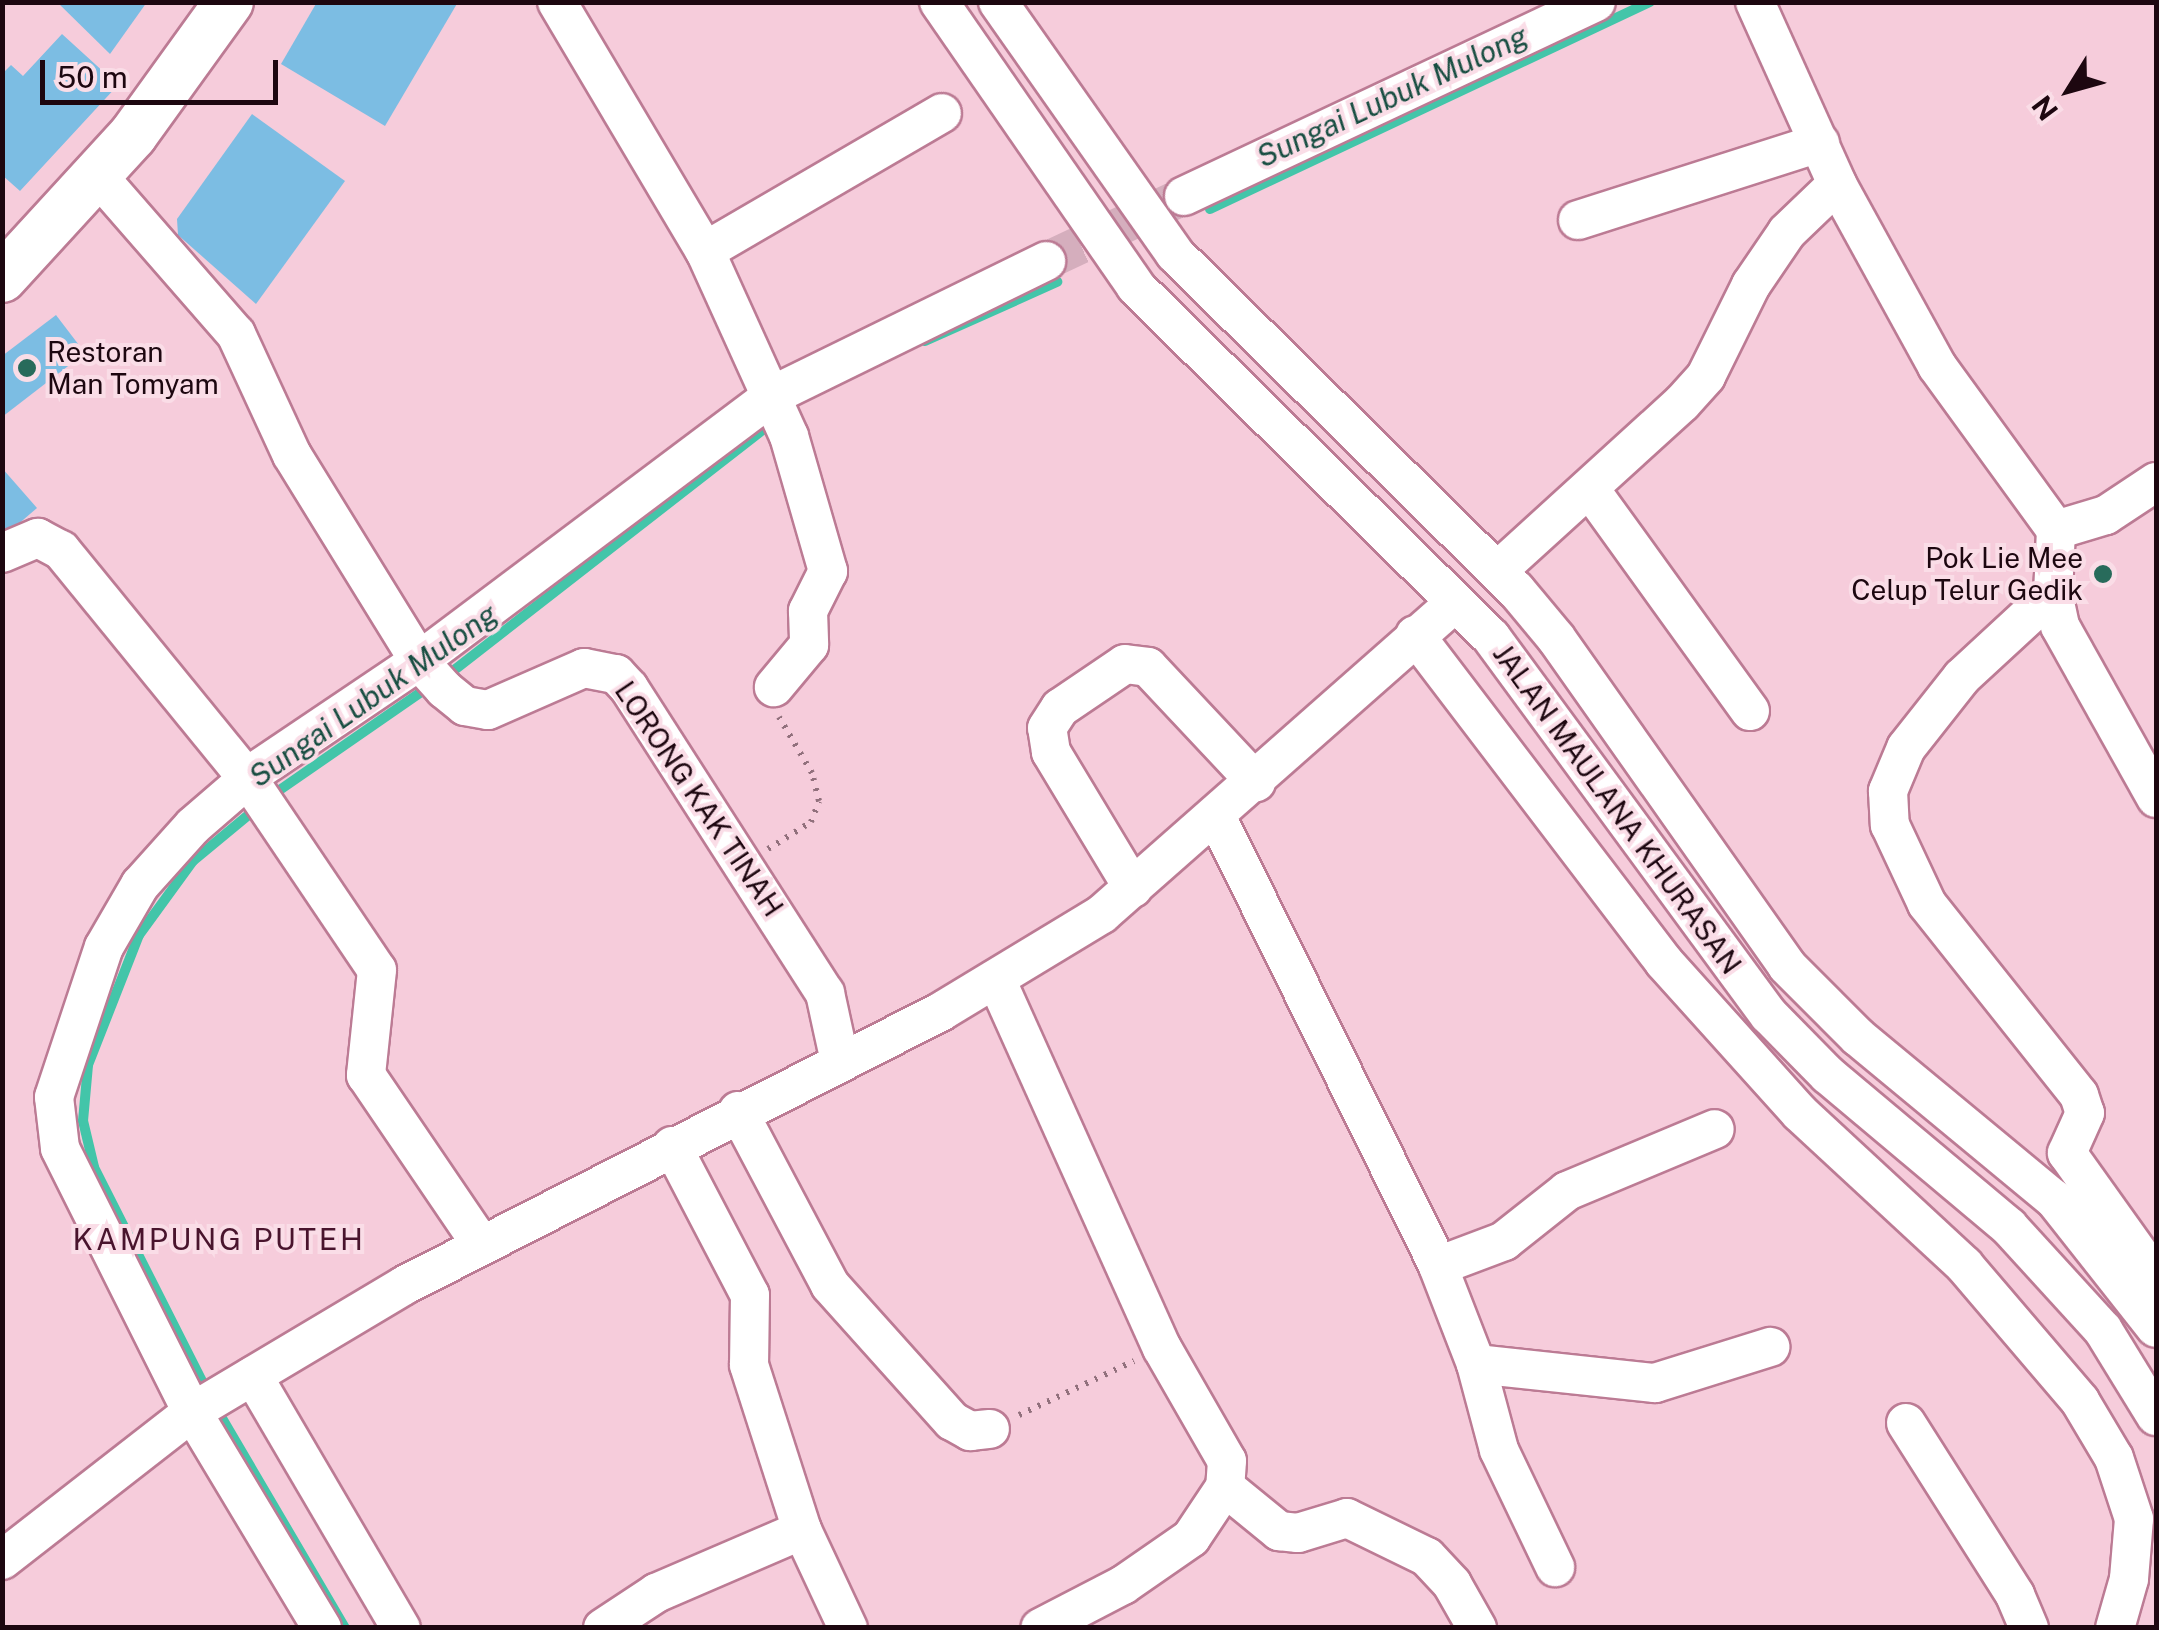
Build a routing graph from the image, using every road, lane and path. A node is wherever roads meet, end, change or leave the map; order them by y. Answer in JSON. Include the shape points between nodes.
{"nodes":[{"id":1,"x":229,"y":2,"type":"edge"},
{"id":2,"x":558,"y":2,"type":"edge"},
{"id":3,"x":939,"y":2,"type":"edge"},
{"id":4,"x":998,"y":2,"type":"edge"},
{"id":5,"x":1596,"y":2,"type":"edge"},
{"id":6,"x":1755,"y":2,"type":"edge"},
{"id":7,"x":942,"y":113,"type":"dead end"},
{"id":8,"x":1820,"y":143,"type":"junction"},
{"id":9,"x":98,"y":176,"type":"junction"},
{"id":10,"x":1837,"y":184,"type":"junction"},
{"id":11,"x":1184,"y":196,"type":"tunnel mouth"},
{"id":12,"x":1578,"y":220,"type":"dead end"},
{"id":13,"x":705,"y":252,"type":"junction"},
{"id":14,"x":1046,"y":261,"type":"tunnel mouth"},
{"id":15,"x":2,"y":278,"type":"edge"},
{"id":16,"x":776,"y":395,"type":"junction"},
{"id":17,"x":2156,"y":482,"type":"edge"},
{"id":18,"x":1592,"y":492,"type":"junction"},
{"id":19,"x":2056,"y":530,"type":"junction"},
{"id":20,"x":2,"y":553,"type":"edge"},
{"id":21,"x":1505,"y":564,"type":"dead end"},
{"id":22,"x":2053,"y":594,"type":"junction"},
{"id":23,"x":418,"y":660,"type":"junction"},
{"id":24,"x":774,"y":688,"type":"joint"},
{"id":25,"x":1750,"y":711,"type":"dead end"},
{"id":26,"x":248,"y":779,"type":"junction"},
{"id":27,"x":1256,"y":782,"type":"junction"},
{"id":28,"x":2156,"y":798,"type":"edge"},
{"id":29,"x":1217,"y":818,"type":"junction"},
{"id":30,"x":746,"y":862,"type":"junction"},
{"id":31,"x":1133,"y":888,"type":"junction"},
{"id":32,"x":996,"y":979,"type":"junction"},
{"id":33,"x":840,"y":1062,"type":"junction"},
{"id":34,"x":738,"y":1111,"type":"junction"},
{"id":35,"x":1715,"y":1129,"type":"dead end"},
{"id":36,"x":672,"y":1146,"type":"junction"},
{"id":37,"x":480,"y":1244,"type":"junction"},
{"id":38,"x":1438,"y":1266,"type":"junction"},
{"id":39,"x":2156,"y":1278,"type":"edge"},
{"id":40,"x":2156,"y":1328,"type":"edge"},
{"id":41,"x":1162,"y":1348,"type":"junction"},
{"id":42,"x":1770,"y":1348,"type":"dead end"},
{"id":43,"x":1476,"y":1364,"type":"junction"},
{"id":44,"x":252,"y":1376,"type":"junction"},
{"id":45,"x":196,"y":1410,"type":"junction"},
{"id":46,"x":2156,"y":1416,"type":"edge"},
{"id":47,"x":1906,"y":1423,"type":"dead end"},
{"id":48,"x":990,"y":1429,"type":"joint"},
{"id":49,"x":1225,"y":1486,"type":"junction"},
{"id":50,"x":802,"y":1530,"type":"junction"},
{"id":51,"x":2,"y":1560,"type":"edge"},
{"id":52,"x":1555,"y":1566,"type":"dead end"},
{"id":53,"x":322,"y":1628,"type":"edge"},
{"id":54,"x":401,"y":1628,"type":"edge"},
{"id":55,"x":603,"y":1628,"type":"edge"},
{"id":56,"x":848,"y":1628,"type":"edge"},
{"id":57,"x":1040,"y":1628,"type":"edge"},
{"id":58,"x":1477,"y":1628,"type":"edge"},
{"id":59,"x":2029,"y":1628,"type":"edge"},
{"id":60,"x":2116,"y":1628,"type":"edge"}],
"edges":[{"from":1,"to":9,"type":"main road"},
{"from":2,"to":13,"type":"street"},
{"from":3,"to":46,"type":"street","name":"JALAN MAULANA KHURASAN","via":[[1136,288],[1491,637],[1769,1015],[1828,1075],[2009,1227],[2103,1330]]},
{"from":4,"to":40,"type":"street","name":"JALAN MAULANA KHURASAN","via":[[1175,254],[1516,590],[1556,638],[1786,966],[1858,1037],[2054,1199]]},
{"from":5,"to":11,"type":"street"},
{"from":6,"to":8,"type":"street"},
{"from":7,"to":13,"type":"street"},
{"from":8,"to":10,"type":"street"},
{"from":8,"to":12,"type":"street"},
{"from":9,"to":15,"type":"main road"},
{"from":9,"to":23,"type":"street","name":"LORONG KAK TINAH","via":[[236,334],[292,455]]},
{"from":10,"to":18,"type":"street","via":[[1786,232],[1750,285],[1706,376]]},
{"from":10,"to":19,"type":"street","via":[[1938,366]]},
{"from":13,"to":16,"type":"street"},
{"from":14,"to":16,"type":"street"},
{"from":16,"to":23,"type":"street"},
{"from":16,"to":24,"type":"street","via":[[828,571],[808,610],[809,645]]},
{"from":17,"to":19,"type":"street","via":[[2106,515]]},
{"from":18,"to":21,"type":"street"},
{"from":18,"to":25,"type":"street"},
{"from":19,"to":22,"type":"street"},
{"from":20,"to":26,"type":"street","via":[[38,538],[60,550]]},
{"from":22,"to":28,"type":"street","via":[[2082,675]]},
{"from":22,"to":39,"type":"street","via":[[1962,677],[1906,748],[1888,791],[1890,825],[1926,904],[2079,1095],[2084,1113],[2067,1153]]},
{"from":23,"to":26,"type":"street"},
{"from":23,"to":30,"type":"street","name":"LORONG KAK TINAH","via":[[464,706],[488,710],[584,668],[616,674]]},
{"from":24,"to":30,"type":"path","via":[[776,714],[812,773],[819,801],[802,830]]},
{"from":26,"to":37,"type":"street","via":[[377,970],[366,1075]]},
{"from":26,"to":45,"type":"street","via":[[140,885],[104,947],[54,1097],[60,1148],[82,1202]]},
{"from":27,"to":29,"type":"street"},
{"from":27,"to":31,"type":"street","via":[[1148,667],[1124,664],[1060,708],[1047,728],[1051,752]]},
{"from":27,"to":60,"type":"street","via":[[1429,624],[1664,962],[1800,1114],[1964,1265],[2032,1340],[2114,1458],[2134,1519]]},
{"from":29,"to":31,"type":"street"},
{"from":29,"to":38,"type":"street"},
{"from":30,"to":33,"type":"street","name":"LORONG KAK TINAH","via":[[825,993]]},
{"from":31,"to":32,"type":"street"},
{"from":32,"to":33,"type":"street"},
{"from":32,"to":41,"type":"street"},
{"from":33,"to":34,"type":"street"},
{"from":34,"to":36,"type":"street"},
{"from":34,"to":48,"type":"street","via":[[830,1285],[952,1421],[970,1430]]},
{"from":35,"to":38,"type":"street","via":[[1566,1191],[1504,1241]]},
{"from":36,"to":37,"type":"street"},
{"from":36,"to":50,"type":"street","via":[[750,1295],[749,1365]]},
{"from":37,"to":44,"type":"street"},
{"from":38,"to":43,"type":"street"},
{"from":41,"to":48,"type":"path"},
{"from":41,"to":49,"type":"street","via":[[1216,1431],[1228,1461]]},
{"from":42,"to":43,"type":"street","via":[[1655,1383]]},
{"from":43,"to":52,"type":"street","via":[[1499,1450]]},
{"from":44,"to":45,"type":"street"},
{"from":44,"to":54,"type":"street"},
{"from":45,"to":51,"type":"street"},
{"from":45,"to":53,"type":"street"},
{"from":47,"to":59,"type":"street","via":[[2015,1594]]},
{"from":49,"to":57,"type":"street","via":[[1191,1538],[1159,1563]]},
{"from":49,"to":58,"type":"street","via":[[1278,1530],[1298,1533],[1347,1518],[1427,1557]]},
{"from":50,"to":55,"type":"street","via":[[656,1593]]},
{"from":50,"to":56,"type":"street"}]}
